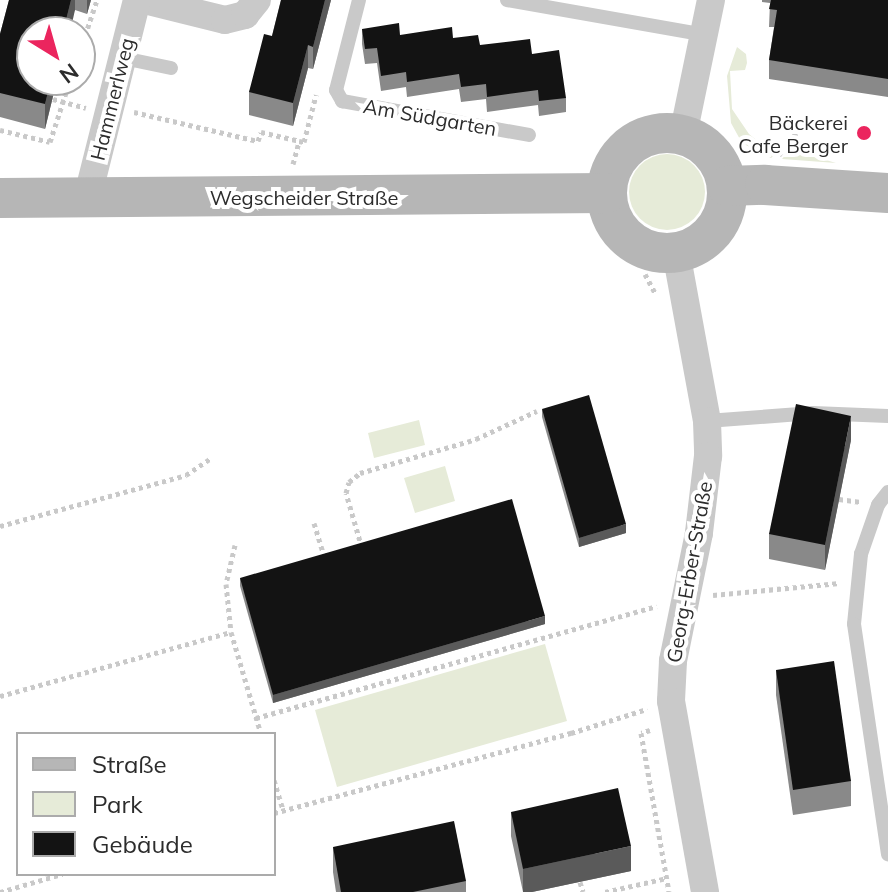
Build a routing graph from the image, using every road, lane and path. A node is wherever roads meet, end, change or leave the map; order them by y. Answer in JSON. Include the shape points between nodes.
{"nodes":[{"id":1,"x":137,"y":0,"type":"edge"},
{"id":2,"x":144,"y":0,"type":"edge"},
{"id":3,"x":257,"y":0,"type":"edge"},
{"id":4,"x":359,"y":0,"type":"edge"},
{"id":5,"x":507,"y":0,"type":"edge"},
{"id":6,"x":711,"y":0,"type":"edge"},
{"id":7,"x":705,"y":35,"type":"junction"},
{"id":8,"x":123,"y":58,"type":"junction"},
{"id":9,"x":171,"y":68,"type":"dead end"},
{"id":10,"x":65,"y":96,"type":"edge"},
{"id":11,"x":300,"y":97,"type":"edge"},
{"id":12,"x":315,"y":100,"type":"dead end"},
{"id":13,"x":126,"y":110,"type":"dead end"},
{"id":14,"x":0,"y":130,"type":"edge"},
{"id":15,"x":796,"y":133,"type":"dead end"},
{"id":16,"x":529,"y":135,"type":"dead end"},
{"id":17,"x":683,"y":135,"type":"junction"},
{"id":18,"x":299,"y":141,"type":"dead end"},
{"id":19,"x":774,"y":163,"type":"dead end"},
{"id":20,"x":727,"y":186,"type":"junction"},
{"id":21,"x":607,"y":193,"type":"junction"},
{"id":22,"x":888,"y":193,"type":"edge"},
{"id":23,"x":0,"y":198,"type":"edge"},
{"id":24,"x":87,"y":199,"type":"junction"},
{"id":25,"x":660,"y":263,"type":"junction"},
{"id":26,"x":659,"y":301,"type":"dead end"},
{"id":27,"x":537,"y":411,"type":"dead end"},
{"id":28,"x":888,"y":416,"type":"edge"},
{"id":29,"x":707,"y":421,"type":"junction"},
{"id":30,"x":210,"y":459,"type":"dead end"},
{"id":31,"x":888,"y":492,"type":"edge"},
{"id":32,"x":314,"y":523,"type":"dead end"},
{"id":33,"x":0,"y":526,"type":"edge"},
{"id":34,"x":235,"y":545,"type":"dead end"},
{"id":35,"x":352,"y":550,"type":"edge"},
{"id":36,"x":338,"y":554,"type":"edge"},
{"id":37,"x":856,"y":582,"type":"junction"},
{"id":38,"x":687,"y":598,"type":"junction"},
{"id":39,"x":231,"y":632,"type":"junction"},
{"id":40,"x":0,"y":696,"type":"edge"},
{"id":41,"x":664,"y":703,"type":"junction"},
{"id":42,"x":256,"y":718,"type":"junction"},
{"id":43,"x":260,"y":732,"type":"edge"},
{"id":44,"x":276,"y":787,"type":"edge"},
{"id":45,"x":882,"y":796,"type":"edge"},
{"id":46,"x":283,"y":810,"type":"junction"},
{"id":47,"x":276,"y":812,"type":"edge"},
{"id":48,"x":888,"y":855,"type":"edge"},
{"id":49,"x":55,"y":876,"type":"edge"},
{"id":50,"x":667,"y":878,"type":"junction"},
{"id":51,"x":656,"y":881,"type":"junction"},
{"id":52,"x":580,"y":882,"type":"dead end"},
{"id":53,"x":658,"y":890,"type":"edge"},
{"id":54,"x":0,"y":892,"type":"edge"},
{"id":55,"x":583,"y":892,"type":"edge"},
{"id":56,"x":605,"y":892,"type":"edge"},
{"id":57,"x":669,"y":892,"type":"edge"},
{"id":58,"x":705,"y":892,"type":"edge"}],
"edges":[{"from":1,"to":8,"type":"street","name":"Hammerlweg"},
{"from":2,"to":3,"type":"street","via":[[225,20],[245,15]]},
{"from":4,"to":16,"type":"lane","name":"Am Südgarten","via":[[336,90],[342,101]]},
{"from":5,"to":7,"type":"lane"},
{"from":6,"to":7,"type":"street"},
{"from":7,"to":17,"type":"street"},
{"from":8,"to":9,"type":"lane"},
{"from":8,"to":24,"type":"street","name":"Hammerlweg"},
{"from":10,"to":14,"type":"path","via":[[50,142]]},
{"from":11,"to":12,"type":"path"},
{"from":13,"to":18,"type":"path","via":[[258,141],[261,132]]},
{"from":15,"to":19,"type":"path"},
{"from":17,"to":20,"type":"street","via":[[711,151]]},
{"from":17,"to":21,"type":"street","via":[[655,134],[638,141],[615,165]]},
{"from":20,"to":22,"type":"street"},
{"from":20,"to":25,"type":"street","via":[[721,219],[711,233]]},
{"from":21,"to":24,"type":"street","name":"Wegscheider Straße"},
{"from":21,"to":25,"type":"street","via":[[613,220]]},
{"from":23,"to":24,"type":"street","name":"Wegscheider Straße"},
{"from":25,"to":26,"type":"path"},
{"from":25,"to":29,"type":"street","name":"Georg-Erber-Straße"},
{"from":27,"to":35,"type":"path","via":[[476,439],[360,473],[346,493],[362,548]]},
{"from":28,"to":29,"type":"lane","via":[[813,413]]},
{"from":29,"to":38,"type":"street","name":"Georg-Erber-Straße","via":[[701,518]]},
{"from":30,"to":33,"type":"path","via":[[186,475]]},
{"from":31,"to":37,"type":"lane","via":[[878,505]]},
{"from":32,"to":36,"type":"path","via":[[323,558]]},
{"from":34,"to":39,"type":"path","via":[[226,584]]},
{"from":37,"to":38,"type":"path"},
{"from":37,"to":45,"type":"lane","via":[[855,638]]},
{"from":38,"to":41,"type":"street","name":"Georg-Erber-Straße"},
{"from":38,"to":42,"type":"path"},
{"from":39,"to":40,"type":"path"},
{"from":39,"to":42,"type":"path"},
{"from":41,"to":46,"type":"path"},
{"from":41,"to":50,"type":"path","via":[[661,728],[641,733]]},
{"from":41,"to":58,"type":"street","name":"Georg-Erber-Straße"},
{"from":42,"to":43,"type":"path"},
{"from":44,"to":46,"type":"path"},
{"from":45,"to":48,"type":"lane"},
{"from":46,"to":47,"type":"path"},
{"from":49,"to":54,"type":"path"},
{"from":50,"to":51,"type":"path"},
{"from":50,"to":57,"type":"path"},
{"from":51,"to":53,"type":"path"},
{"from":51,"to":56,"type":"path"},
{"from":52,"to":55,"type":"path"}]}
